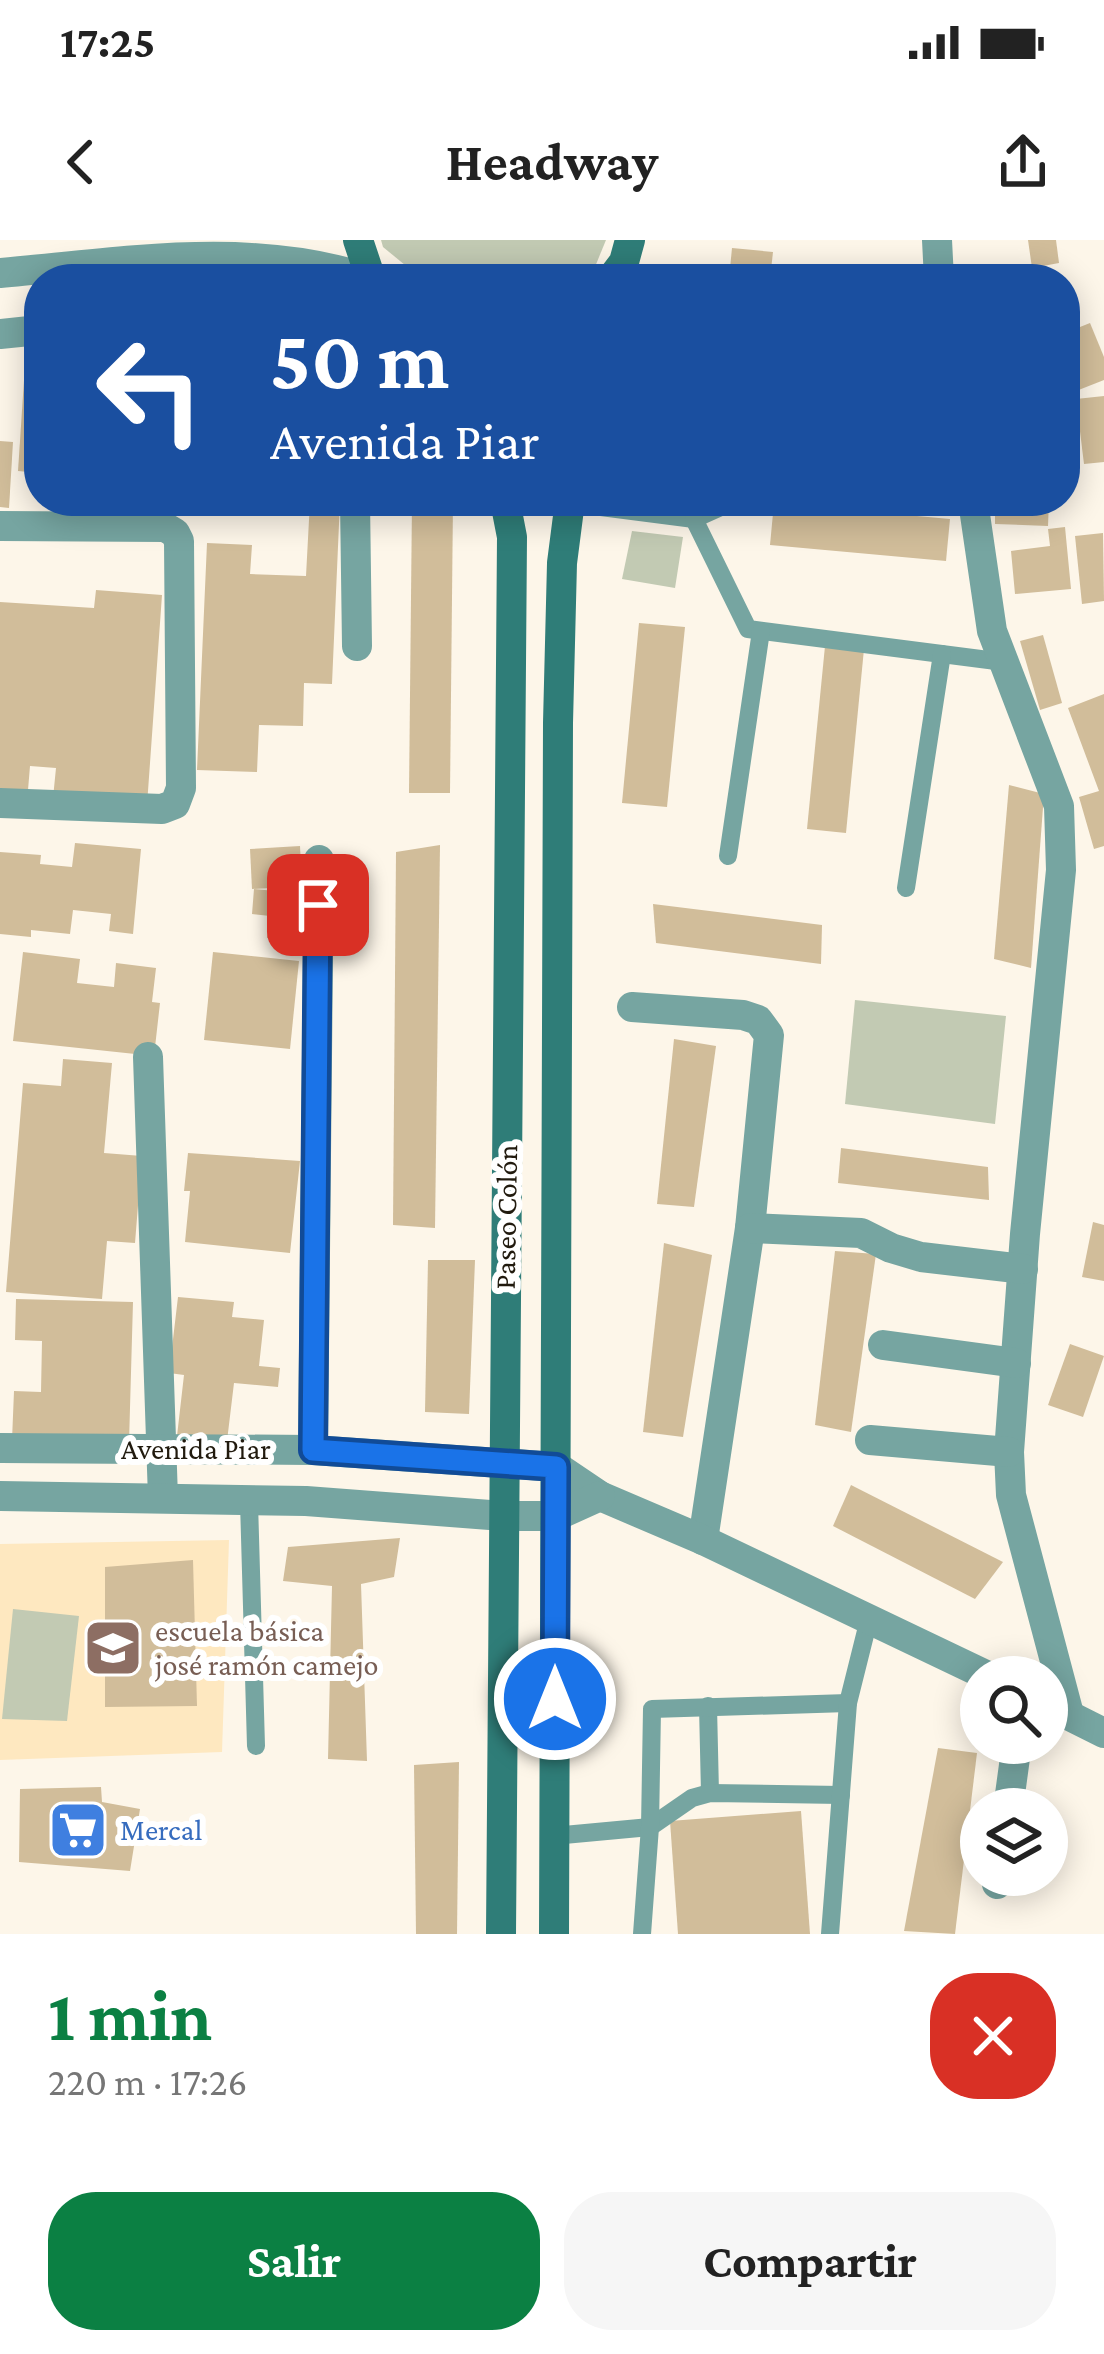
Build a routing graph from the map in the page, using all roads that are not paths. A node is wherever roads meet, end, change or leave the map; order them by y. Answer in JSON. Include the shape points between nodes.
{"nodes":[{"id":1,"x":93,"y":264,"type":"edge"},
{"id":2,"x":330,"y":264,"type":"edge"},
{"id":3,"x":355,"y":516,"type":"edge"},
{"id":4,"x":508,"y":516,"type":"edge"},
{"id":5,"x":568,"y":516,"type":"edge"},
{"id":6,"x":672,"y":516,"type":"edge"},
{"id":7,"x":701,"y":516,"type":"edge"},
{"id":8,"x":975,"y":516,"type":"edge"},
{"id":9,"x":694,"y":519,"type":"junction"},
{"id":10,"x":0,"y":526,"type":"edge"},
{"id":11,"x":761,"y":631,"type":"junction"},
{"id":12,"x":357,"y":646,"type":"dead end"},
{"id":13,"x":943,"y":654,"type":"junction"},
{"id":14,"x":1004,"y":662,"type":"junction"},
{"id":15,"x":0,"y":803,"type":"edge"},
{"id":16,"x":728,"y":856,"type":"dead end"},
{"id":17,"x":319,"y":860,"type":"dead end"},
{"id":18,"x":906,"y":888,"type":"dead end"},
{"id":19,"x":632,"y":1007,"type":"dead end"},
{"id":20,"x":148,"y":1057,"type":"dead end"},
{"id":21,"x":750,"y":1228,"type":"junction"},
{"id":22,"x":1023,"y":1269,"type":"junction"},
{"id":23,"x":883,"y":1345,"type":"dead end"},
{"id":24,"x":1016,"y":1363,"type":"junction"},
{"id":25,"x":870,"y":1441,"type":"dead end"},
{"id":26,"x":0,"y":1448,"type":"edge"},
{"id":27,"x":162,"y":1448,"type":"junction"},
{"id":28,"x":313,"y":1450,"type":"junction"},
{"id":29,"x":1009,"y":1452,"type":"junction"},
{"id":30,"x":504,"y":1464,"type":"junction"},
{"id":31,"x":556,"y":1467,"type":"junction"},
{"id":32,"x":0,"y":1496,"type":"edge"},
{"id":33,"x":600,"y":1496,"type":"junction"},
{"id":34,"x":164,"y":1498,"type":"junction"},
{"id":35,"x":249,"y":1502,"type":"junction"},
{"id":36,"x":502,"y":1516,"type":"junction"},
{"id":37,"x":556,"y":1516,"type":"junction"},
{"id":38,"x":703,"y":1540,"type":"junction"},
{"id":39,"x":869,"y":1619,"type":"junction"},
{"id":40,"x":1046,"y":1656,"type":"edge"},
{"id":41,"x":960,"y":1663,"type":"edge"},
{"id":42,"x":848,"y":1702,"type":"junction"},
{"id":43,"x":707,"y":1706,"type":"junction"},
{"id":44,"x":1068,"y":1714,"type":"edge"},
{"id":45,"x":1104,"y":1732,"type":"edge"},
{"id":46,"x":256,"y":1746,"type":"dead end"},
{"id":47,"x":710,"y":1793,"type":"junction"},
{"id":48,"x":841,"y":1795,"type":"junction"},
{"id":49,"x":650,"y":1827,"type":"junction"},
{"id":50,"x":554,"y":1836,"type":"junction"},
{"id":51,"x":502,"y":1934,"type":"edge"},
{"id":52,"x":554,"y":1934,"type":"edge"},
{"id":53,"x":642,"y":1934,"type":"edge"},
{"id":54,"x":830,"y":1934,"type":"edge"}],
"edges":[{"from":1,"to":2,"type":"street","via":[[187,248]]},
{"from":3,"to":12,"type":"street"},
{"from":4,"to":30,"type":"main road","name":"Paseo Colón"},
{"from":5,"to":31,"type":"main road","name":"Paseo Colón","via":[[558,723]]},
{"from":6,"to":9,"type":"lane"},
{"from":7,"to":9,"type":"lane"},
{"from":8,"to":14,"type":"street"},
{"from":9,"to":11,"type":"lane","via":[[748,629]]},
{"from":10,"to":15,"type":"street","via":[[175,532],[181,788],[175,804],[162,809]]},
{"from":11,"to":13,"type":"lane"},
{"from":11,"to":16,"type":"lane"},
{"from":13,"to":14,"type":"lane"},
{"from":13,"to":18,"type":"lane"},
{"from":14,"to":22,"type":"street","via":[[1060,824]]},
{"from":17,"to":28,"type":"street"},
{"from":19,"to":21,"type":"street","via":[[742,1016],[769,1035]]},
{"from":20,"to":27,"type":"street"},
{"from":21,"to":22,"type":"street","via":[[861,1233],[921,1257]]},
{"from":21,"to":38,"type":"street"},
{"from":22,"to":24,"type":"street"},
{"from":23,"to":24,"type":"street"},
{"from":24,"to":29,"type":"street"},
{"from":25,"to":29,"type":"street"},
{"from":26,"to":27,"type":"street","name":"Avenida Piar"},
{"from":27,"to":28,"type":"street","name":"Avenida Piar"},
{"from":27,"to":34,"type":"street"},
{"from":28,"to":30,"type":"street","name":"Avenida Piar"},
{"from":29,"to":40,"type":"street"},
{"from":30,"to":31,"type":"street","name":"Avenida Piar"},
{"from":30,"to":36,"type":"main road","name":"Paseo Colón"},
{"from":31,"to":33,"type":"street"},
{"from":31,"to":37,"type":"main road","name":"Paseo Colón"},
{"from":32,"to":34,"type":"street","name":"Avenida Piar"},
{"from":33,"to":37,"type":"street","name":"Avenida Piar"},
{"from":33,"to":38,"type":"street"},
{"from":34,"to":35,"type":"street","name":"Avenida Piar"},
{"from":35,"to":36,"type":"street","name":"Avenida Piar"},
{"from":35,"to":46,"type":"lane"},
{"from":36,"to":37,"type":"street","name":"Avenida Piar"},
{"from":36,"to":51,"type":"main road","name":"Paseo Colón"},
{"from":37,"to":50,"type":"main road","name":"Paseo Colón"},
{"from":38,"to":39,"type":"street"},
{"from":39,"to":41,"type":"street"},
{"from":39,"to":42,"type":"lane"},
{"from":42,"to":43,"type":"lane"},
{"from":42,"to":48,"type":"lane"},
{"from":43,"to":47,"type":"lane"},
{"from":43,"to":49,"type":"lane","via":[[652,1709]]},
{"from":44,"to":45,"type":"street"},
{"from":47,"to":48,"type":"lane"},
{"from":47,"to":49,"type":"lane"},
{"from":48,"to":54,"type":"lane"},
{"from":49,"to":50,"type":"lane"},
{"from":49,"to":53,"type":"lane"},
{"from":50,"to":52,"type":"main road","name":"Paseo Colón"}]}
